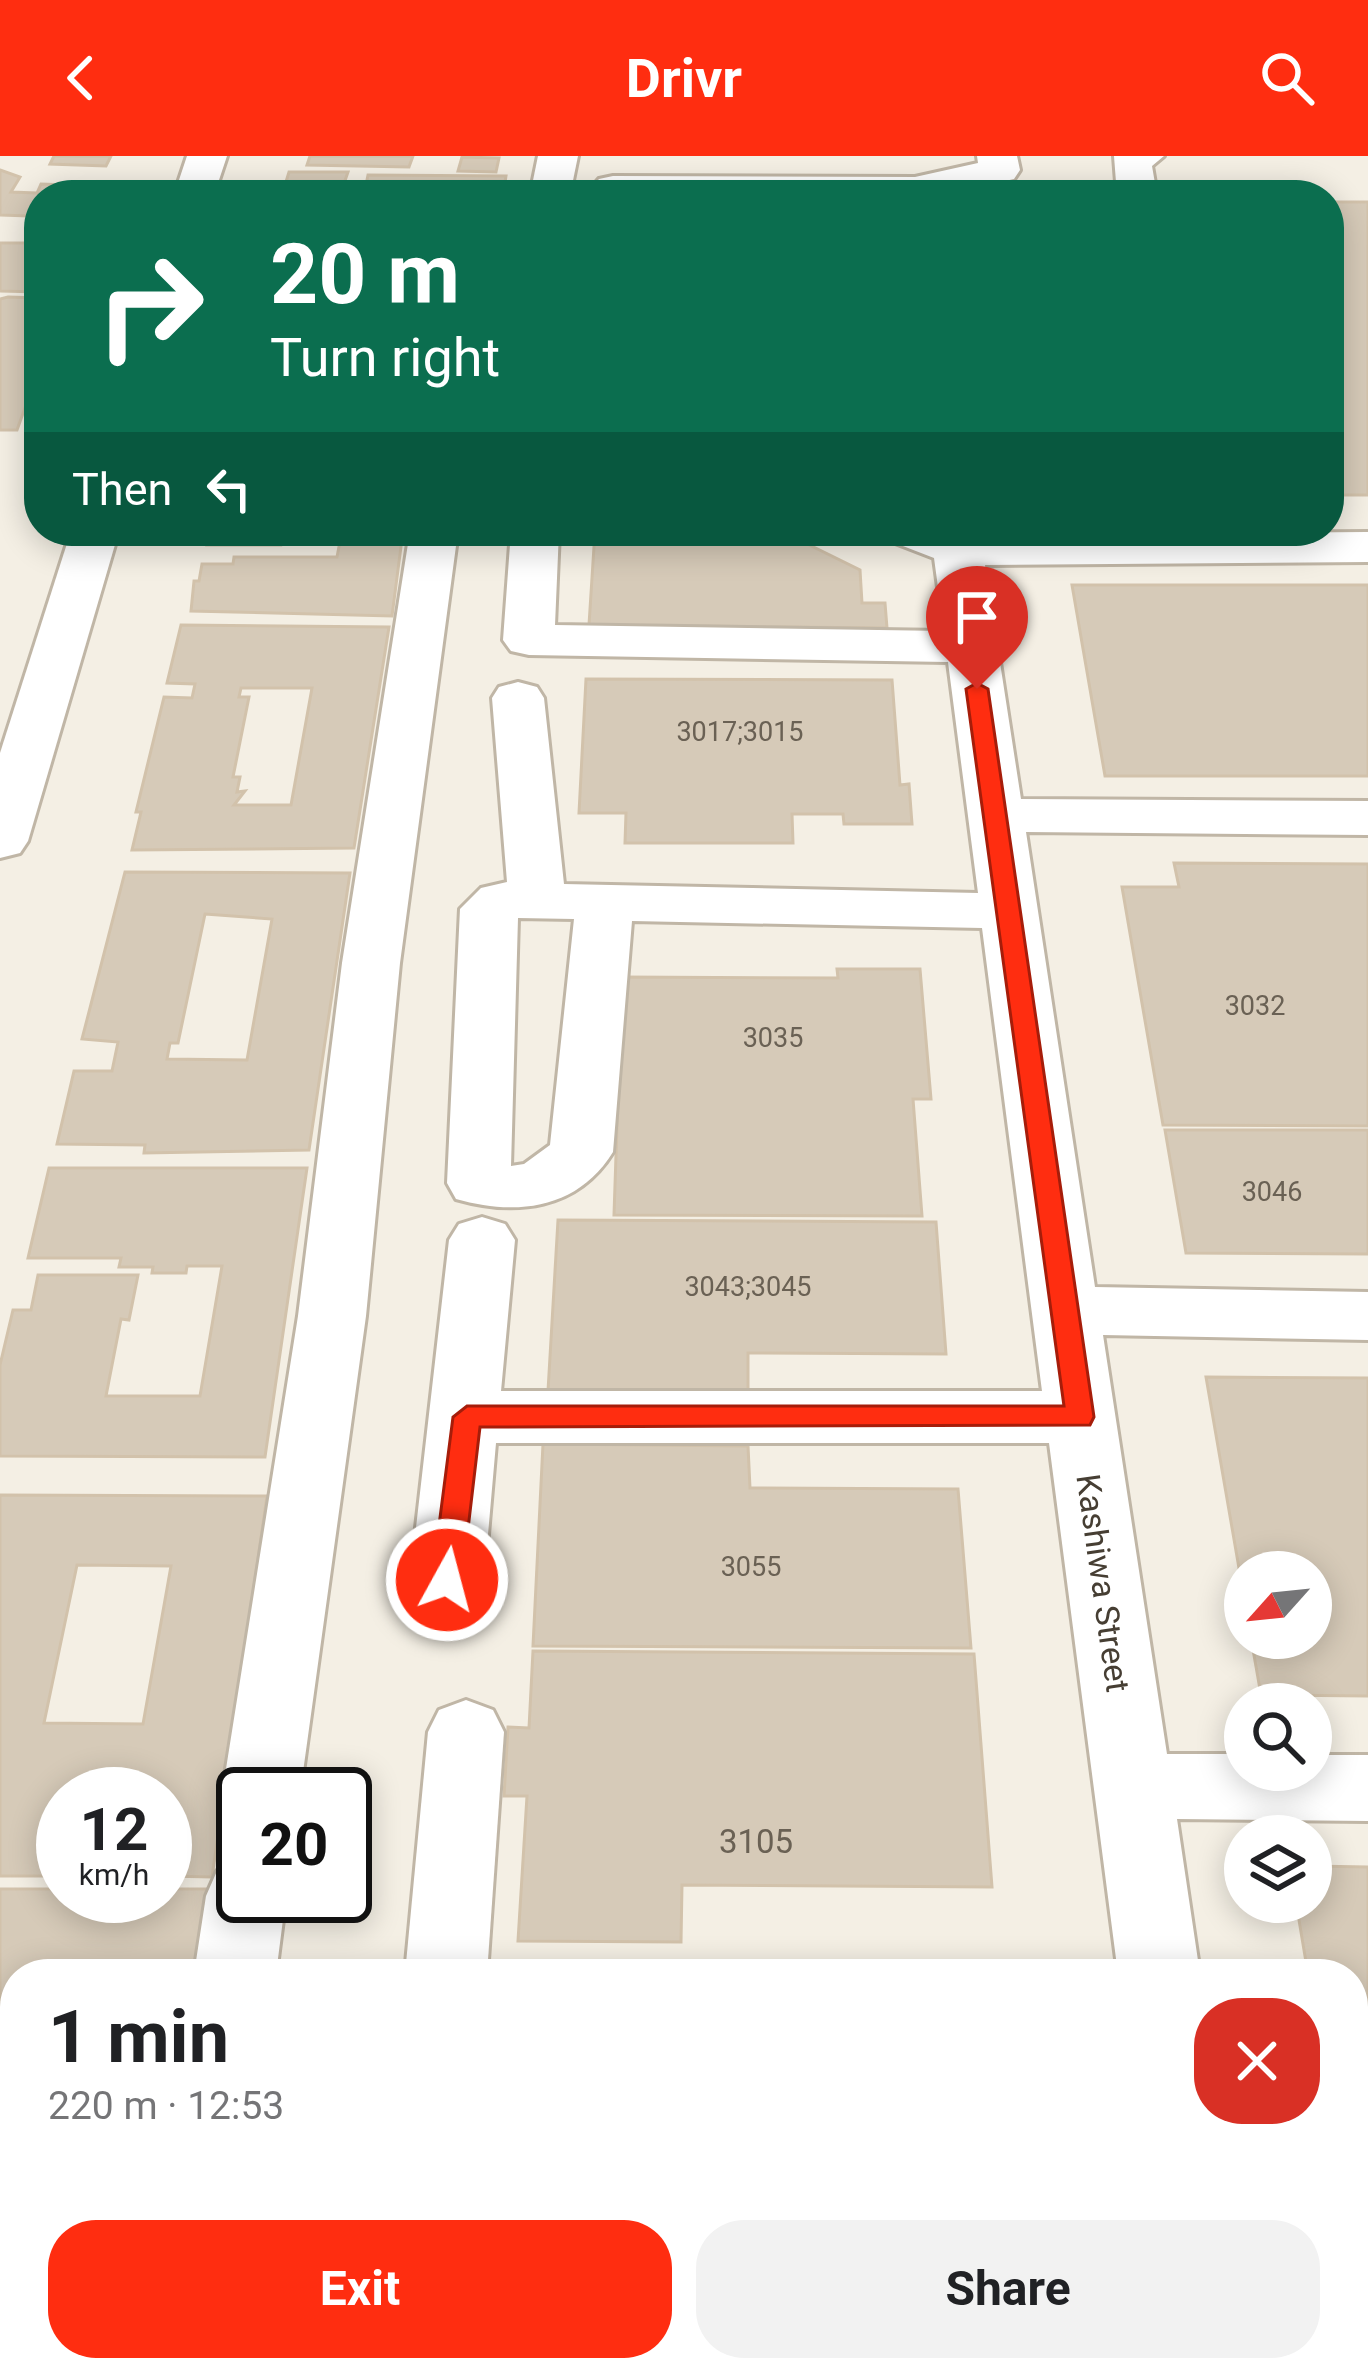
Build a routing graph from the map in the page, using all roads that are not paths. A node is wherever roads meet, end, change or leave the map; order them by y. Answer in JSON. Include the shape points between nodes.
{"nodes":[{"id":1,"x":997,"y":156,"type":"edge"},
{"id":2,"x":1144,"y":156,"type":"edge"},
{"id":3,"x":955,"y":180,"type":"edge"},
{"id":4,"x":1134,"y":180,"type":"edge"},
{"id":5,"x":91,"y":546,"type":"edge"},
{"id":6,"x":432,"y":546,"type":"edge"},
{"id":7,"x":535,"y":546,"type":"edge"},
{"id":8,"x":934,"y":546,"type":"edge"},
{"id":9,"x":971,"y":647,"type":"junction"},
{"id":10,"x":0,"y":662,"type":"edge"},
{"id":11,"x":57,"y":662,"type":"junction"},
{"id":12,"x":518,"y":698,"type":"dead end"},
{"id":13,"x":995,"y":815,"type":"junction"},
{"id":14,"x":1368,"y":818,"type":"edge"},
{"id":15,"x":0,"y":841,"type":"edge"},
{"id":16,"x":605,"y":902,"type":"junction"},
{"id":17,"x":513,"y":905,"type":"junction"},
{"id":18,"x":1009,"y":911,"type":"junction"},
{"id":19,"x":482,"y":1240,"type":"dead end"},
{"id":20,"x":1065,"y":1310,"type":"junction"},
{"id":21,"x":1368,"y":1316,"type":"edge"},
{"id":22,"x":467,"y":1417,"type":"junction"},
{"id":23,"x":1080,"y":1417,"type":"junction"},
{"id":24,"x":447,"y":1580,"type":"dead end"},
{"id":25,"x":466,"y":1732,"type":"dead end"},
{"id":26,"x":264,"y":1767,"type":"edge"},
{"id":27,"x":1132,"y":1786,"type":"junction"},
{"id":28,"x":1368,"y":1788,"type":"edge"},
{"id":29,"x":242,"y":1923,"type":"edge"},
{"id":30,"x":237,"y":1959,"type":"edge"},
{"id":31,"x":447,"y":1959,"type":"edge"},
{"id":32,"x":1158,"y":1959,"type":"edge"}],
"edges":[{"from":1,"to":3,"type":"street","via":[[1000,170]]},
{"from":2,"to":4,"type":"street","via":[[1131,160]]},
{"from":5,"to":11,"type":"street"},
{"from":6,"to":26,"type":"street","via":[[371,963],[332,1316]]},
{"from":7,"to":9,"type":"street","via":[[529,640]]},
{"from":8,"to":9,"type":"street","name":"Kashiwa Street"},
{"from":9,"to":13,"type":"street","name":"Kashiwa Street"},
{"from":10,"to":11,"type":"street"},
{"from":11,"to":15,"type":"street"},
{"from":12,"to":17,"type":"street"},
{"from":13,"to":14,"type":"street"},
{"from":13,"to":18,"type":"street","name":"Kashiwa Street"},
{"from":16,"to":17,"type":"street"},
{"from":16,"to":17,"type":"street","via":[[580,1152],[558,1178],[504,1191],[479,1183]]},
{"from":16,"to":18,"type":"street"},
{"from":18,"to":20,"type":"street","name":"Kashiwa Street"},
{"from":19,"to":22,"type":"street"},
{"from":20,"to":21,"type":"street"},
{"from":20,"to":23,"type":"street","name":"Kashiwa Street"},
{"from":22,"to":23,"type":"street"},
{"from":22,"to":24,"type":"street"},
{"from":23,"to":27,"type":"street","name":"Kashiwa Street"},
{"from":25,"to":31,"type":"street"},
{"from":27,"to":28,"type":"street"},
{"from":27,"to":32,"type":"street","name":"Kashiwa Street"},
{"from":29,"to":30,"type":"street"}]}
